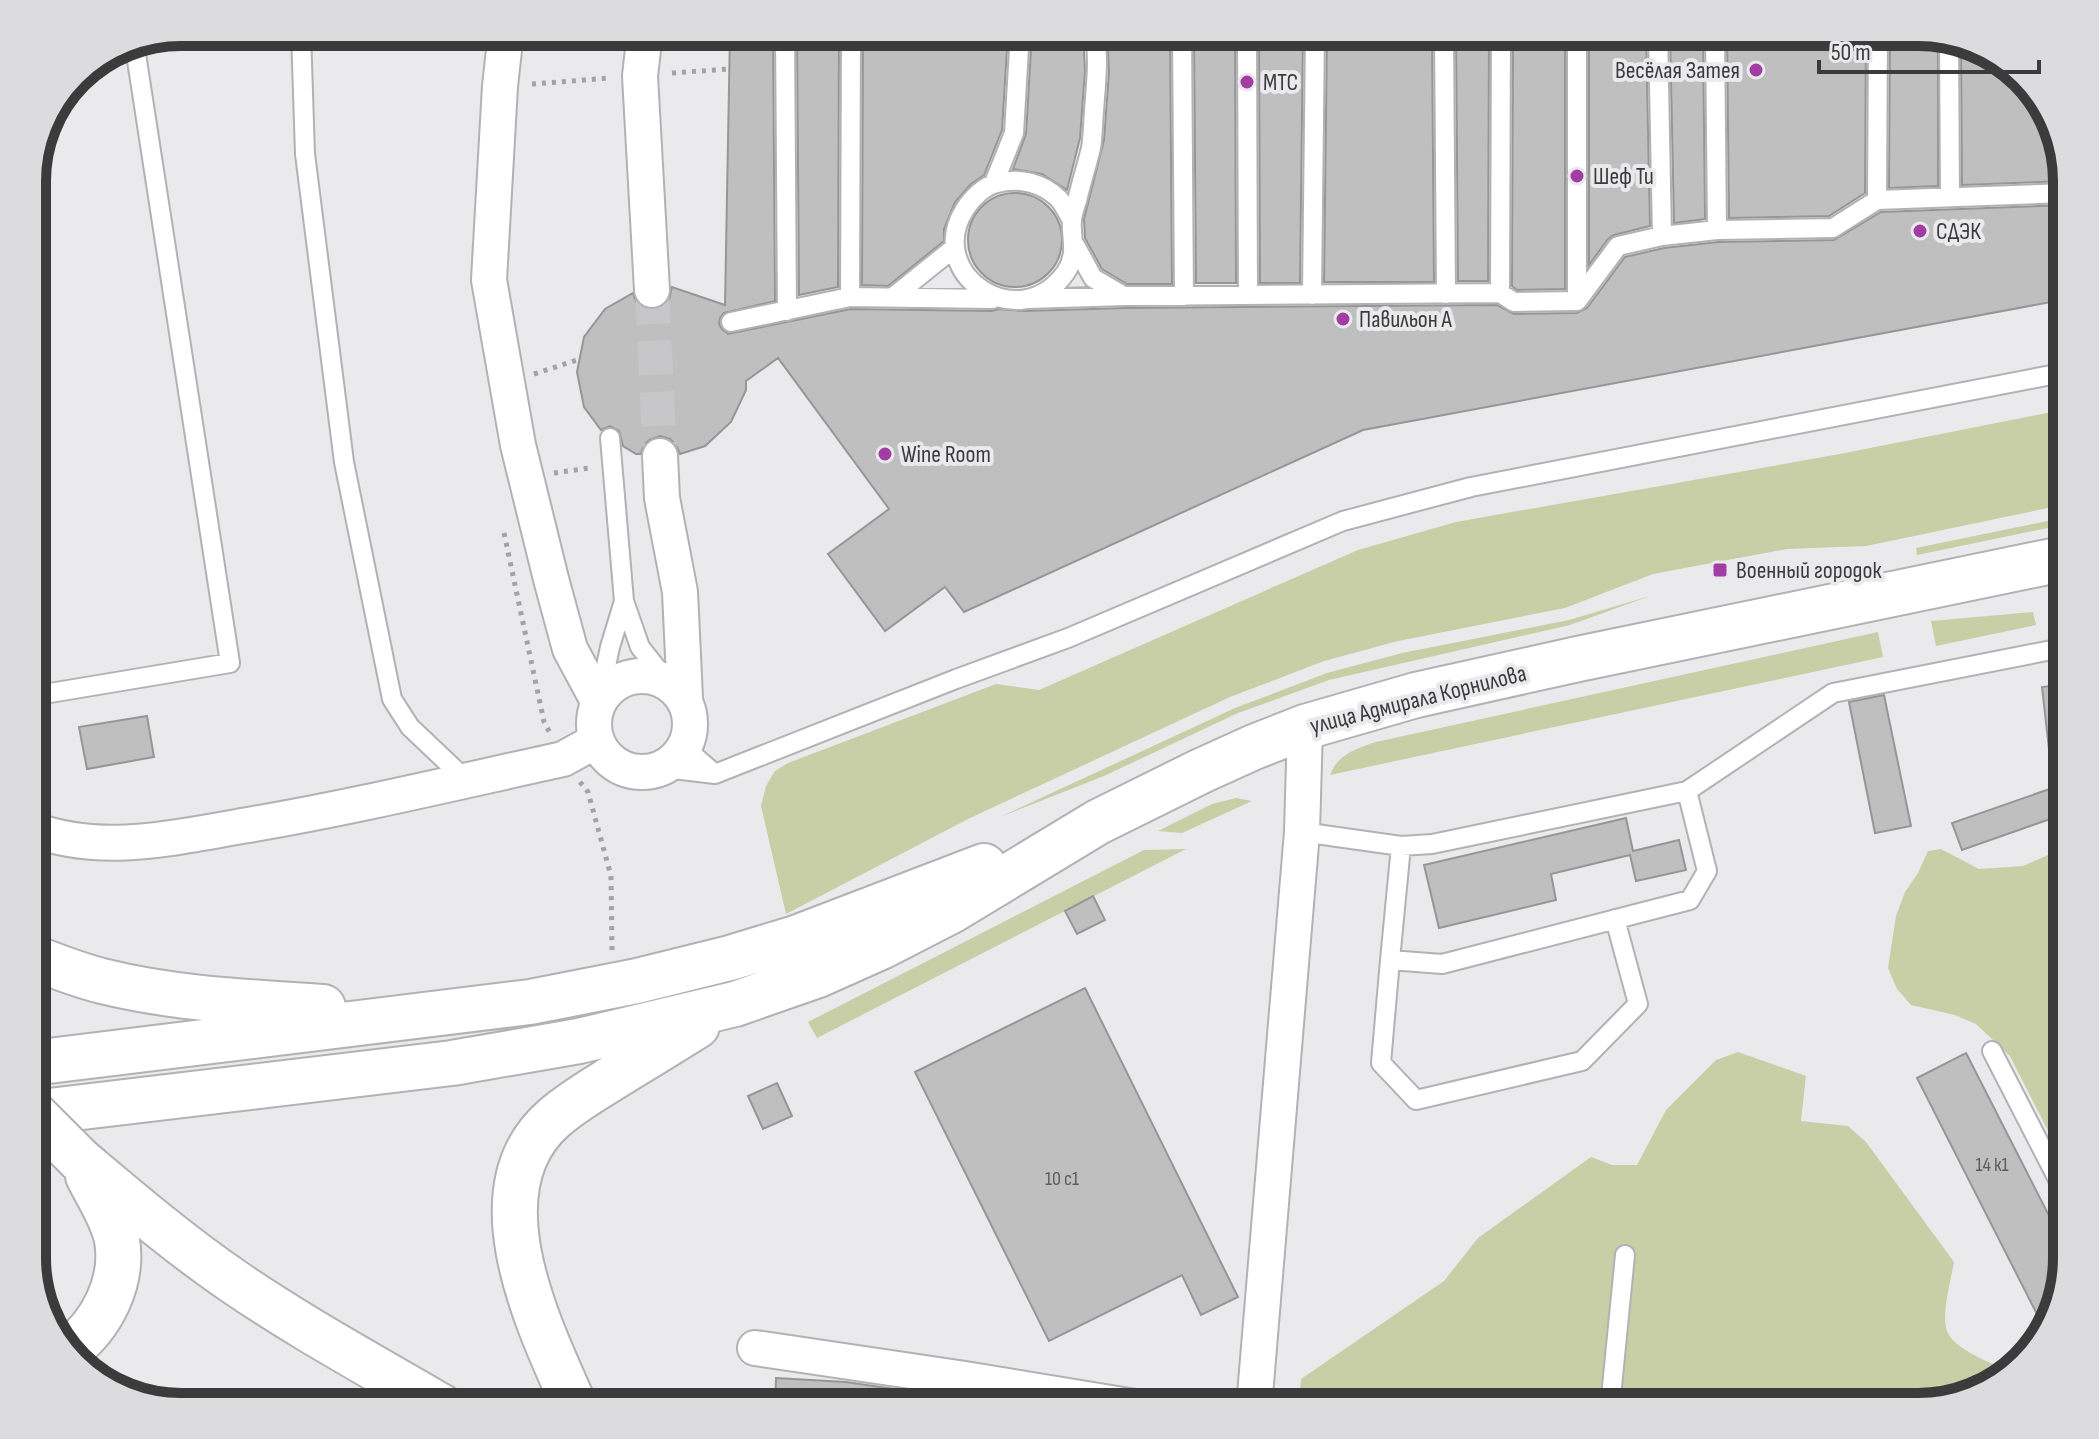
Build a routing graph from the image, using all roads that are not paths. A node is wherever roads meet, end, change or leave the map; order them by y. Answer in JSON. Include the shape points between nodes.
{"nodes":[{"id":1,"x":301,"y":46,"type":"edge"},
{"id":2,"x":504,"y":46,"type":"edge"},
{"id":3,"x":643,"y":46,"type":"edge"},
{"id":4,"x":785,"y":46,"type":"edge"},
{"id":5,"x":851,"y":46,"type":"edge"},
{"id":6,"x":1019,"y":46,"type":"edge"},
{"id":7,"x":1097,"y":46,"type":"edge"},
{"id":8,"x":1182,"y":46,"type":"edge"},
{"id":9,"x":1247,"y":46,"type":"edge"},
{"id":10,"x":1315,"y":46,"type":"edge"},
{"id":11,"x":1444,"y":46,"type":"edge"},
{"id":12,"x":1501,"y":46,"type":"edge"},
{"id":13,"x":1576,"y":46,"type":"edge"},
{"id":14,"x":1658,"y":46,"type":"edge"},
{"id":15,"x":1715,"y":46,"type":"edge"},
{"id":16,"x":1878,"y":46,"type":"edge"},
{"id":17,"x":1949,"y":50,"type":"edge"},
{"id":18,"x":136,"y":54,"type":"edge"},
{"id":19,"x":994,"y":183,"type":"junction"},
{"id":20,"x":2053,"y":193,"type":"edge"},
{"id":21,"x":1950,"y":197,"type":"junction"},
{"id":22,"x":1877,"y":200,"type":"junction"},
{"id":23,"x":1072,"y":220,"type":"junction"},
{"id":24,"x":1717,"y":230,"type":"junction"},
{"id":25,"x":1662,"y":236,"type":"junction"},
{"id":26,"x":1075,"y":245,"type":"junction"},
{"id":27,"x":954,"y":248,"type":"junction"},
{"id":28,"x":652,"y":290,"type":"tunnel mouth"},
{"id":29,"x":1500,"y":293,"type":"junction"},
{"id":30,"x":1446,"y":294,"type":"junction"},
{"id":31,"x":1248,"y":295,"type":"junction"},
{"id":32,"x":1312,"y":295,"type":"junction"},
{"id":33,"x":1125,"y":296,"type":"junction"},
{"id":34,"x":1184,"y":296,"type":"junction"},
{"id":35,"x":850,"y":297,"type":"junction"},
{"id":36,"x":893,"y":297,"type":"junction"},
{"id":37,"x":1028,"y":299,"type":"junction"},
{"id":38,"x":1003,"y":300,"type":"junction"},
{"id":39,"x":1577,"y":301,"type":"junction"},
{"id":40,"x":787,"y":311,"type":"junction"},
{"id":41,"x":731,"y":322,"type":"dead end"},
{"id":42,"x":2053,"y":375,"type":"edge"},
{"id":43,"x":610,"y":438,"type":"dead end"},
{"id":44,"x":660,"y":456,"type":"tunnel mouth"},
{"id":45,"x":2053,"y":561,"type":"edge"},
{"id":46,"x":624,"y":601,"type":"junction"},
{"id":47,"x":2053,"y":650,"type":"edge"},
{"id":48,"x":675,"y":689,"type":"junction"},
{"id":49,"x":46,"y":694,"type":"edge"},
{"id":50,"x":598,"y":701,"type":"junction"},
{"id":51,"x":1305,"y":727,"type":"junction"},
{"id":52,"x":596,"y":741,"type":"junction"},
{"id":53,"x":675,"y":758,"type":"junction"},
{"id":54,"x":715,"y":774,"type":"junction"},
{"id":55,"x":466,"y":780,"type":"junction"},
{"id":56,"x":1687,"y":791,"type":"junction"},
{"id":57,"x":1098,"y":822,"type":"junction"},
{"id":58,"x":1302,"y":832,"type":"junction"},
{"id":59,"x":46,"y":835,"type":"edge"},
{"id":60,"x":1401,"y":846,"type":"junction"},
{"id":61,"x":1615,"y":919,"type":"junction"},
{"id":62,"x":1390,"y":960,"type":"junction"},
{"id":63,"x":46,"y":962,"type":"edge"},
{"id":64,"x":735,"y":1004,"type":"junction"},
{"id":65,"x":433,"y":1014,"type":"junction"},
{"id":66,"x":1992,"y":1051,"type":"dead end"},
{"id":67,"x":46,"y":1061,"type":"edge"},
{"id":68,"x":46,"y":1110,"type":"edge"},
{"id":69,"x":46,"y":1126,"type":"edge"},
{"id":70,"x":80,"y":1160,"type":"junction"},
{"id":71,"x":2053,"y":1170,"type":"edge"},
{"id":72,"x":1625,"y":1255,"type":"dead end"},
{"id":73,"x":77,"y":1344,"type":"edge"},
{"id":74,"x":755,"y":1348,"type":"dead end"},
{"id":75,"x":418,"y":1393,"type":"edge"},
{"id":76,"x":569,"y":1393,"type":"edge"},
{"id":77,"x":1050,"y":1393,"type":"edge"},
{"id":78,"x":1255,"y":1393,"type":"edge"},
{"id":79,"x":1611,"y":1393,"type":"edge"}],
"edges":[{"from":1,"to":55,"type":"lane","via":[[305,154],[344,462],[392,699],[410,727]]},
{"from":2,"to":50,"type":"street","via":[[489,280],[518,445],[551,579],[570,649]]},
{"from":3,"to":28,"type":"street","via":[[640,76]]},
{"from":4,"to":40,"type":"lane"},
{"from":5,"to":35,"type":"lane"},
{"from":6,"to":19,"type":"lane","via":[[1014,133]]},
{"from":7,"to":23,"type":"lane","via":[[1092,145]]},
{"from":8,"to":34,"type":"lane"},
{"from":9,"to":31,"type":"lane"},
{"from":10,"to":32,"type":"lane"},
{"from":11,"to":30,"type":"lane"},
{"from":12,"to":29,"type":"lane"},
{"from":13,"to":39,"type":"lane"},
{"from":14,"to":25,"type":"lane"},
{"from":15,"to":24,"type":"lane"},
{"from":16,"to":22,"type":"lane"},
{"from":17,"to":21,"type":"lane"},
{"from":18,"to":49,"type":"lane","via":[[230,663]]},
{"from":19,"to":23,"type":"lane","via":[[1018,180],[1041,186],[1060,200]]},
{"from":19,"to":27,"type":"lane","via":[[972,198],[957,221]]},
{"from":20,"to":21,"type":"lane"},
{"from":21,"to":22,"type":"lane"},
{"from":22,"to":24,"type":"lane","via":[[1833,228]]},
{"from":23,"to":26,"type":"lane"},
{"from":24,"to":25,"type":"lane"},
{"from":25,"to":39,"type":"lane","via":[[1618,246]]},
{"from":26,"to":33,"type":"lane","via":[[1093,278]]},
{"from":26,"to":37,"type":"lane","via":[[1067,270],[1051,289]]},
{"from":27,"to":36,"type":"lane"},
{"from":27,"to":38,"type":"lane","via":[[963,271],[980,290]]},
{"from":29,"to":30,"type":"lane"},
{"from":29,"to":39,"type":"lane","via":[[1514,302]]},
{"from":30,"to":32,"type":"lane"},
{"from":31,"to":32,"type":"lane"},
{"from":31,"to":34,"type":"lane"},
{"from":33,"to":34,"type":"lane"},
{"from":33,"to":37,"type":"lane"},
{"from":35,"to":36,"type":"lane"},
{"from":35,"to":40,"type":"lane"},
{"from":36,"to":38,"type":"lane"},
{"from":37,"to":38,"type":"lane"},
{"from":40,"to":41,"type":"lane"},
{"from":42,"to":54,"type":"lane","via":[[1471,487],[1343,521],[1068,638]]},
{"from":43,"to":46,"type":"lane"},
{"from":44,"to":48,"type":"street","via":[[662,498],[680,592]]},
{"from":45,"to":51,"type":"main road","name":"улица Адмирала Корнилова","via":[[1431,692]]},
{"from":46,"to":48,"type":"lane","via":[[640,647]]},
{"from":46,"to":50,"type":"lane"},
{"from":47,"to":56,"type":"lane","via":[[1833,693]]},
{"from":48,"to":50,"type":"street","via":[[641,674],[616,682]]},
{"from":48,"to":53,"type":"street","via":[[691,723]]},
{"from":50,"to":52,"type":"street"},
{"from":51,"to":57,"type":"main road","name":"улица Адмирала Корнилова"},
{"from":51,"to":58,"type":"street"},
{"from":52,"to":53,"type":"street","via":[[612,763],[638,773]]},
{"from":52,"to":55,"type":"street","via":[[563,759]]},
{"from":53,"to":54,"type":"lane"},
{"from":53,"to":54,"type":"lane"},
{"from":55,"to":59,"type":"street","via":[[309,815],[147,841],[75,841]]},
{"from":56,"to":60,"type":"lane"},
{"from":56,"to":61,"type":"lane","via":[[1707,871],[1690,900]]},
{"from":57,"to":64,"type":"main road","name":"улица Адмирала Корнилова","via":[[883,946]]},
{"from":57,"to":65,"type":"main road","via":[[743,954],[530,1002]]},
{"from":58,"to":60,"type":"lane"},
{"from":58,"to":78,"type":"street"},
{"from":60,"to":62,"type":"lane"},
{"from":61,"to":62,"type":"lane","via":[[1442,964]]},
{"from":61,"to":62,"type":"lane","via":[[1638,1004],[1582,1061],[1416,1100],[1381,1063]]},
{"from":63,"to":65,"type":"main road","via":[[158,992]]},
{"from":64,"to":68,"type":"main road","via":[[579,1041],[452,1063]]},
{"from":64,"to":76,"type":"main road","via":[[578,1099],[532,1142],[522,1164],[515,1195],[519,1257],[527,1291]]},
{"from":65,"to":67,"type":"main road"},
{"from":66,"to":71,"type":"lane"},
{"from":69,"to":70,"type":"main road","bridge":true},
{"from":70,"to":73,"type":"main road","via":[[111,1222],[118,1259],[107,1304]]},
{"from":70,"to":75,"type":"main road","via":[[153,1223],[235,1282]]},
{"from":72,"to":79,"type":"lane"},
{"from":74,"to":77,"type":"street"}]}
